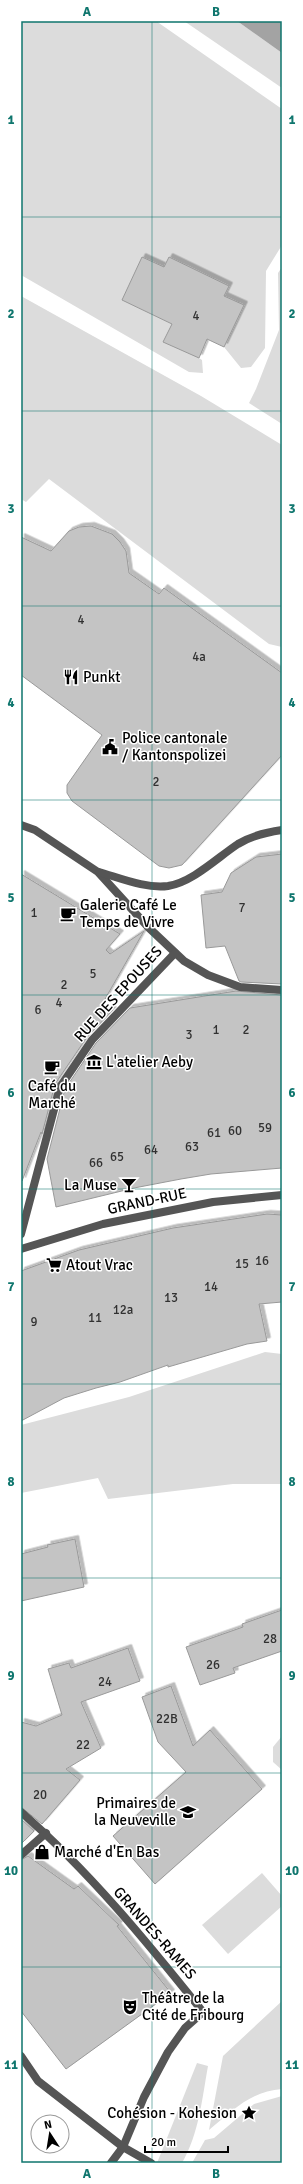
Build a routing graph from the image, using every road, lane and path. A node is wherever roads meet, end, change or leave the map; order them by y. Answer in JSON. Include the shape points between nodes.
{"nodes":[{"id":1,"x":21,"y":825,"type":"edge"},
{"id":2,"x":282,"y":830,"type":"edge"},
{"id":3,"x":98,"y":872,"type":"junction"},
{"id":4,"x":175,"y":953,"type":"junction"},
{"id":5,"x":282,"y":990,"type":"edge"},
{"id":6,"x":282,"y":1195,"type":"edge"},
{"id":7,"x":21,"y":1234,"type":"edge"},
{"id":8,"x":21,"y":1249,"type":"edge"},
{"id":9,"x":21,"y":1812,"type":"edge"},
{"id":10,"x":46,"y":1833,"type":"junction"},
{"id":11,"x":21,"y":1855,"type":"edge"},
{"id":12,"x":21,"y":2056,"type":"edge"},
{"id":13,"x":123,"y":2147,"type":"junction"},
{"id":14,"x":149,"y":2161,"type":"edge"},
{"id":15,"x":112,"y":2163,"type":"edge"}],
"edges":[{"from":1,"to":3,"type":"street","via":[[35,830]]},
{"from":2,"to":3,"type":"street","via":[[240,843],[194,875],[168,886],[148,885]]},
{"from":3,"to":4,"type":"street"},
{"from":4,"to":5,"type":"street","via":[[208,975],[240,987]]},
{"from":4,"to":7,"type":"street","name":"RUE DES EPOUSES","via":[[92,1040],[60,1086]]},
{"from":6,"to":8,"type":"street","name":"GRAND-RUE","via":[[213,1202],[110,1222]]},
{"from":9,"to":10,"type":"street","name":"GRANDES-RAMES"},
{"from":10,"to":11,"type":"street"},
{"from":10,"to":13,"type":"street","name":"GRANDES-RAMES","via":[[140,1933],[203,2012],[185,2028],[168,2052],[144,2097]]},
{"from":12,"to":13,"type":"street","via":[[38,2081]]},
{"from":13,"to":14,"type":"street"},
{"from":13,"to":15,"type":"street"}]}
